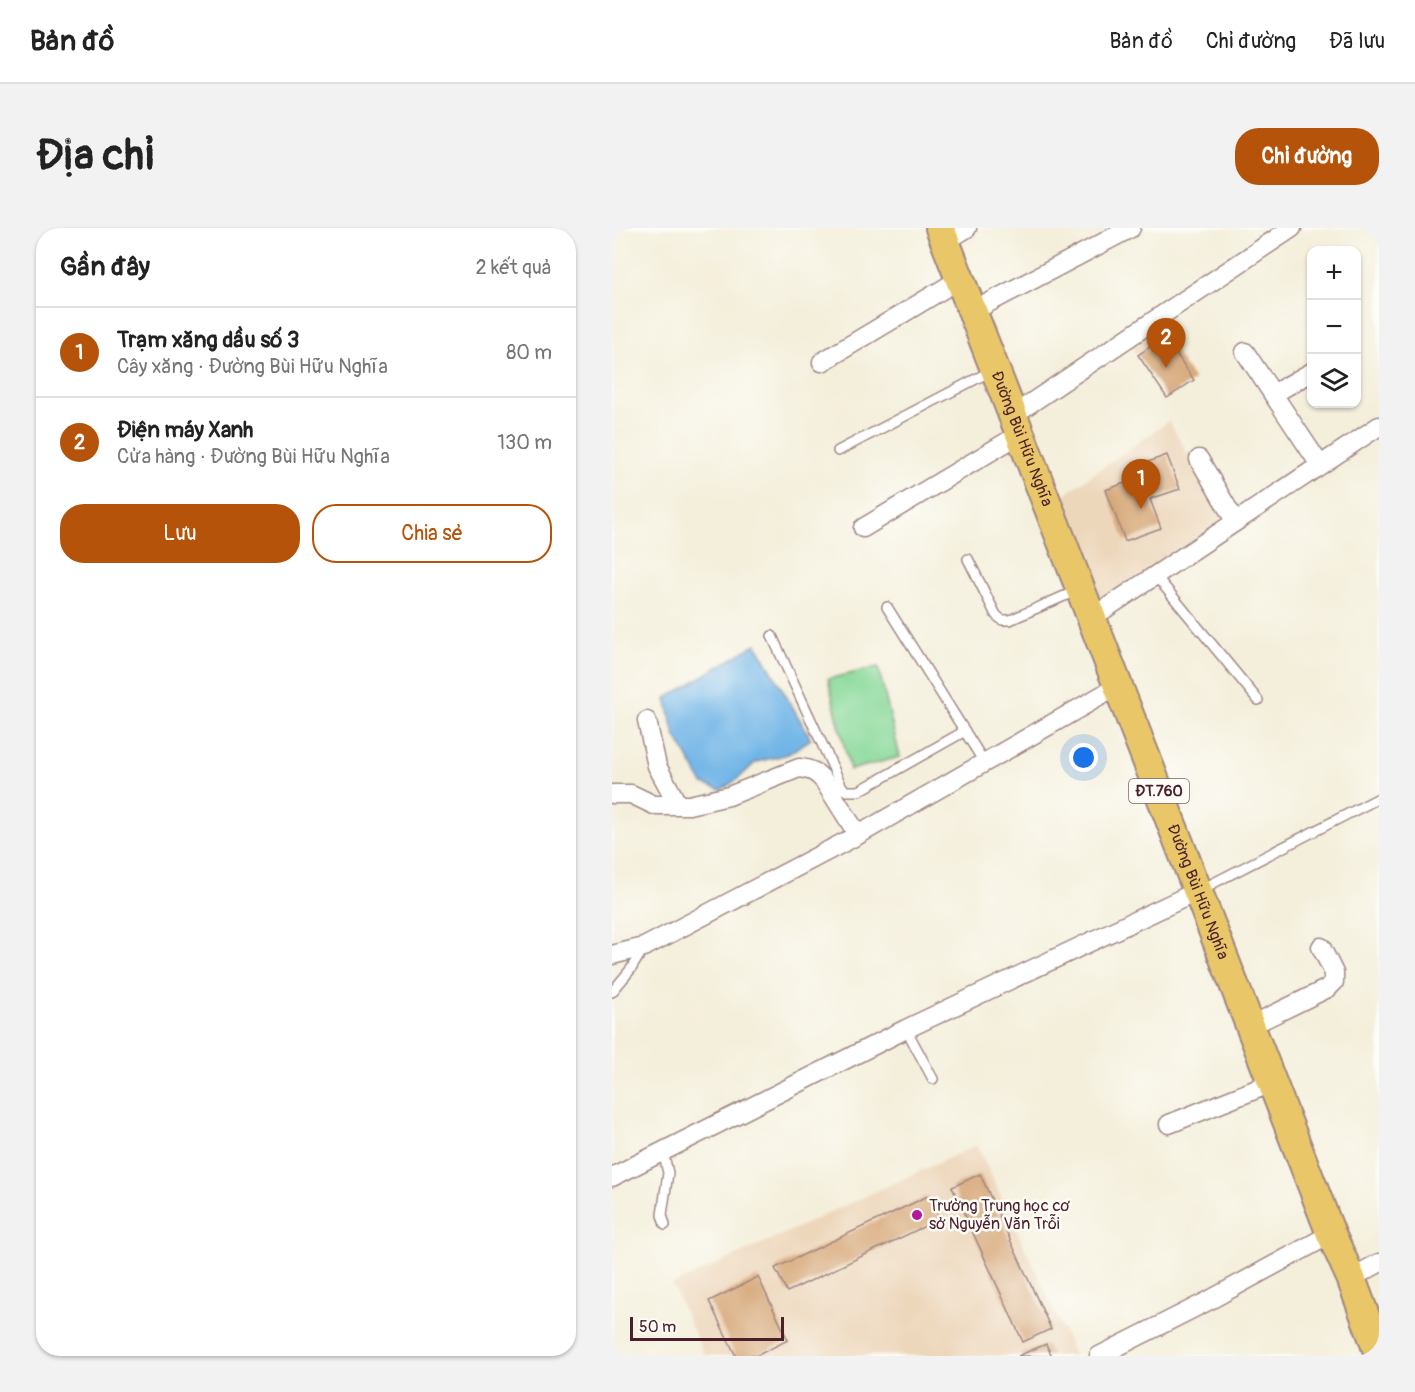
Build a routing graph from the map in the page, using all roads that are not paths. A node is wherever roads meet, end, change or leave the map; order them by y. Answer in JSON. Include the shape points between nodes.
{"nodes":[{"id":1,"x":1131,"y":228,"type":"edge"},
{"id":2,"x":1292,"y":228,"type":"edge"},
{"id":3,"x":951,"y":232,"type":"edge"},
{"id":4,"x":960,"y":279,"type":"junction"},
{"id":5,"x":973,"y":311,"type":"junction"},
{"id":6,"x":1245,"y":352,"type":"dead end"},
{"id":7,"x":822,"y":362,"type":"dead end"},
{"id":8,"x":995,"y":368,"type":"junction"},
{"id":9,"x":1307,"y":374,"type":"edge"},
{"id":10,"x":1273,"y":394,"type":"junction"},
{"id":11,"x":1016,"y":424,"type":"junction"},
{"id":12,"x":1379,"y":426,"type":"edge"},
{"id":13,"x":838,"y":451,"type":"dead end"},
{"id":14,"x":1199,"y":459,"type":"dead end"},
{"id":15,"x":1320,"y":465,"type":"junction"},
{"id":16,"x":1235,"y":521,"type":"junction"},
{"id":17,"x":863,"y":528,"type":"dead end"},
{"id":18,"x":968,"y":559,"type":"dead end"},
{"id":19,"x":1155,"y":574,"type":"junction"},
{"id":20,"x":1080,"y":589,"type":"junction"},
{"id":21,"x":887,"y":607,"type":"dead end"},
{"id":22,"x":1093,"y":617,"type":"junction"},
{"id":23,"x":772,"y":636,"type":"dead end"},
{"id":24,"x":1118,"y":686,"type":"junction"},
{"id":25,"x":1258,"y":700,"type":"dead end"},
{"id":26,"x":647,"y":721,"type":"dead end"},
{"id":27,"x":964,"y":731,"type":"junction"},
{"id":28,"x":984,"y":762,"type":"junction"},
{"id":29,"x":612,"y":794,"type":"edge"},
{"id":30,"x":1379,"y":798,"type":"edge"},
{"id":31,"x":678,"y":805,"type":"junction"},
{"id":32,"x":858,"y":835,"type":"junction"},
{"id":33,"x":1198,"y":891,"type":"junction"},
{"id":34,"x":644,"y":947,"type":"junction"},
{"id":35,"x":1321,"y":947,"type":"dead end"},
{"id":36,"x":612,"y":955,"type":"edge"},
{"id":37,"x":612,"y":992,"type":"edge"},
{"id":38,"x":1250,"y":1026,"type":"junction"},
{"id":39,"x":906,"y":1029,"type":"junction"},
{"id":40,"x":933,"y":1079,"type":"dead end"},
{"id":41,"x":1272,"y":1083,"type":"junction"},
{"id":42,"x":1169,"y":1124,"type":"dead end"},
{"id":43,"x":663,"y":1151,"type":"junction"},
{"id":44,"x":612,"y":1177,"type":"edge"},
{"id":45,"x":665,"y":1225,"type":"dead end"},
{"id":46,"x":1330,"y":1234,"type":"junction"},
{"id":47,"x":1379,"y":1263,"type":"edge"},
{"id":48,"x":1351,"y":1278,"type":"junction"},
{"id":49,"x":1379,"y":1354,"type":"edge"},
{"id":50,"x":1099,"y":1356,"type":"edge"}],
"edges":[{"from":1,"to":5,"type":"street"},
{"from":2,"to":11,"type":"street"},
{"from":3,"to":4,"type":"main road","name":"Đường Bùi Hữu Nghĩa","number":"ĐT.760"},
{"from":4,"to":5,"type":"main road","name":"Đường Bùi Hữu Nghĩa","number":"ĐT.760"},
{"from":4,"to":7,"type":"street"},
{"from":5,"to":8,"type":"main road","name":"Đường Bùi Hữu Nghĩa","number":"ĐT.760"},
{"from":6,"to":10,"type":"street"},
{"from":8,"to":11,"type":"main road","name":"Đường Bùi Hữu Nghĩa","number":"ĐT.760"},
{"from":8,"to":13,"type":"lane"},
{"from":9,"to":10,"type":"street"},
{"from":10,"to":15,"type":"street"},
{"from":11,"to":17,"type":"street"},
{"from":11,"to":20,"type":"main road","name":"Đường Bùi Hữu Nghĩa","number":"ĐT.760"},
{"from":12,"to":15,"type":"street"},
{"from":14,"to":16,"type":"street"},
{"from":15,"to":16,"type":"street"},
{"from":16,"to":19,"type":"street"},
{"from":18,"to":20,"type":"lane","via":[[1002,620]]},
{"from":19,"to":22,"type":"street"},
{"from":19,"to":25,"type":"lane"},
{"from":20,"to":22,"type":"main road","name":"Đường Bùi Hữu Nghĩa","number":"ĐT.760"},
{"from":21,"to":27,"type":"lane"},
{"from":22,"to":24,"type":"main road","name":"Đường Bùi Hữu Nghĩa","number":"ĐT.760"},
{"from":23,"to":27,"type":"lane","via":[[847,791],[859,791]]},
{"from":24,"to":28,"type":"street"},
{"from":24,"to":33,"type":"main road","name":"Đường Bùi Hữu Nghĩa","number":"ĐT.760"},
{"from":26,"to":31,"type":"street","via":[[657,766]]},
{"from":27,"to":28,"type":"lane"},
{"from":28,"to":32,"type":"street"},
{"from":29,"to":31,"type":"street","via":[[631,794],[654,805]]},
{"from":30,"to":33,"type":"lane"},
{"from":31,"to":32,"type":"street","via":[[729,796],[799,768],[808,769],[824,781]]},
{"from":32,"to":34,"type":"street"},
{"from":33,"to":38,"type":"main road","name":"Đường Bùi Hữu Nghĩa","number":"ĐT.760"},
{"from":33,"to":39,"type":"street"},
{"from":34,"to":36,"type":"street"},
{"from":34,"to":37,"type":"lane"},
{"from":35,"to":38,"type":"street","via":[[1334,973],[1334,982]]},
{"from":38,"to":41,"type":"main road","name":"Đường Bùi Hữu Nghĩa","number":"ĐT.760"},
{"from":39,"to":40,"type":"lane"},
{"from":39,"to":43,"type":"street"},
{"from":41,"to":42,"type":"street"},
{"from":41,"to":46,"type":"main road","name":"Đường Bùi Hữu Nghĩa","number":"ĐT.760"},
{"from":43,"to":44,"type":"street"},
{"from":43,"to":45,"type":"lane","via":[[668,1173],[662,1215]]},
{"from":46,"to":48,"type":"main road","name":"Đường Bùi Hữu Nghĩa","number":"ĐT.760"},
{"from":46,"to":50,"type":"street"},
{"from":47,"to":48,"type":"street"},
{"from":48,"to":49,"type":"main road","name":"Đường Bùi Hữu Nghĩa","number":"ĐT.760"}]}
